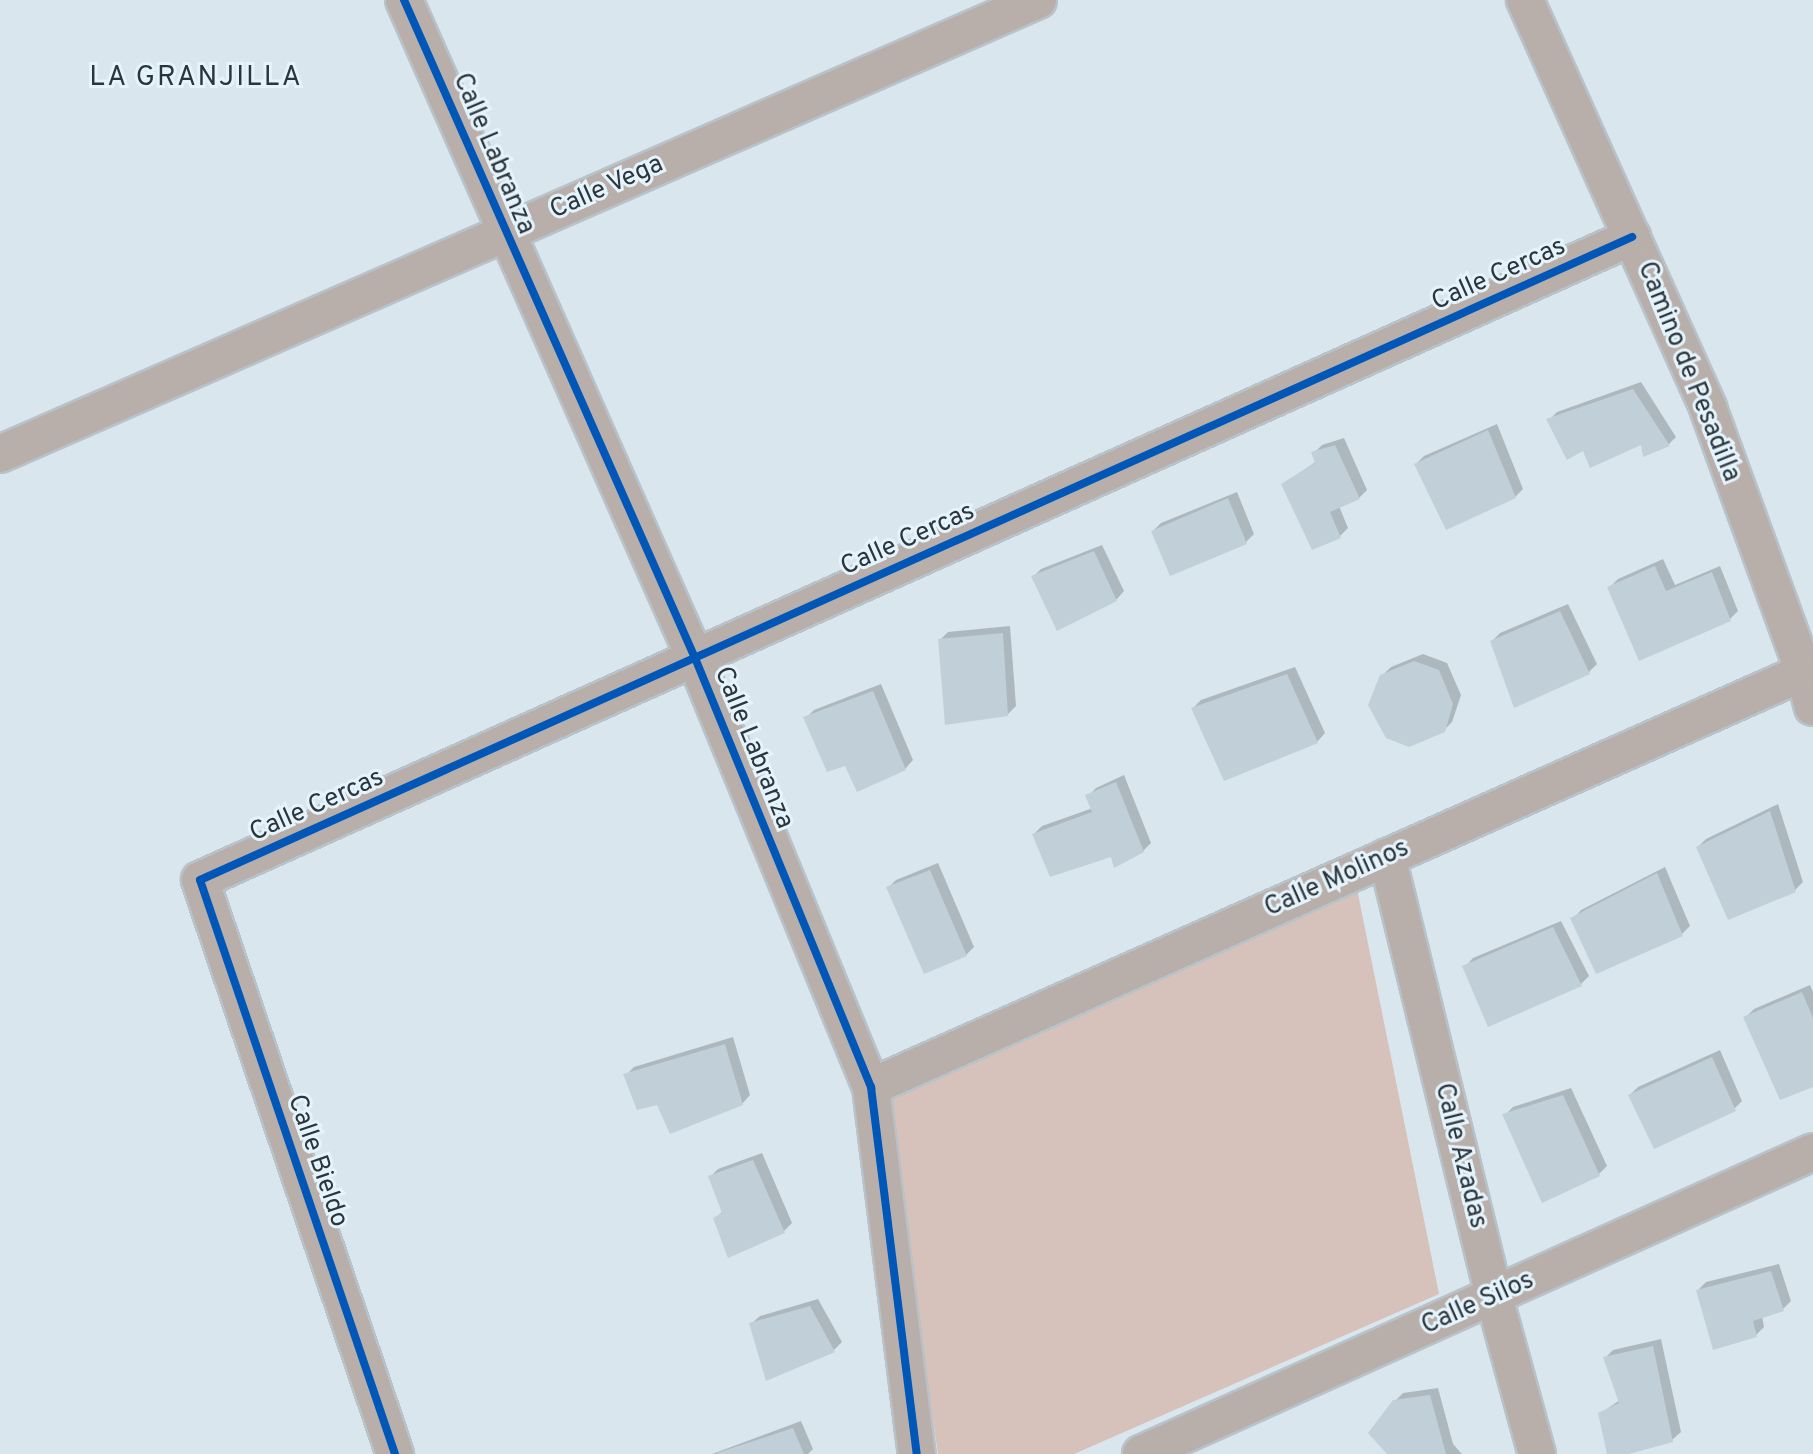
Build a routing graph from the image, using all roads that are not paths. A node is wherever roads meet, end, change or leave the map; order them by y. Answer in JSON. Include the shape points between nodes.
{"nodes":[{"id":1,"x":404,"y":0,"type":"edge"},
{"id":2,"x":1038,"y":0,"type":"edge"},
{"id":3,"x":1525,"y":0,"type":"edge"},
{"id":4,"x":505,"y":233,"type":"junction"},
{"id":5,"x":1632,"y":237,"type":"junction"},
{"id":6,"x":0,"y":454,"type":"edge"},
{"id":7,"x":695,"y":658,"type":"junction"},
{"id":8,"x":1804,"y":672,"type":"junction"},
{"id":9,"x":1813,"y":707,"type":"edge"},
{"id":10,"x":1387,"y":857,"type":"junction"},
{"id":11,"x":200,"y":880,"type":"joint"},
{"id":12,"x":871,"y":1087,"type":"junction"},
{"id":13,"x":1813,"y":1152,"type":"edge"},
{"id":14,"x":1494,"y":1297,"type":"junction"},
{"id":15,"x":395,"y":1454,"type":"edge"},
{"id":16,"x":917,"y":1454,"type":"edge"},
{"id":17,"x":1141,"y":1454,"type":"edge"},
{"id":18,"x":1537,"y":1454,"type":"edge"}],
"edges":[{"from":1,"to":4,"type":"street","name":"Calle Labranza"},
{"from":2,"to":4,"type":"street","name":"Calle Vega"},
{"from":3,"to":5,"type":"street","name":"Camino de Pesadilla"},
{"from":4,"to":6,"type":"street","name":"Calle Vega"},
{"from":4,"to":7,"type":"street","name":"Calle Labranza"},
{"from":5,"to":7,"type":"street","name":"Calle Cercas"},
{"from":5,"to":8,"type":"street","name":"Camino de Pesadilla","via":[[1708,408]]},
{"from":7,"to":11,"type":"street","name":"Calle Cercas"},
{"from":7,"to":12,"type":"street","name":"Calle Labranza"},
{"from":8,"to":9,"type":"street","name":"Camino de Pesadilla"},
{"from":8,"to":10,"type":"street","name":"Calle Molinos"},
{"from":10,"to":12,"type":"street","name":"Calle Molinos"},
{"from":10,"to":14,"type":"street","name":"Calle Azadas"},
{"from":11,"to":15,"type":"street","name":"Calle Bieldo"},
{"from":12,"to":16,"type":"street","name":"Calle Labranza"},
{"from":13,"to":14,"type":"street","name":"Calle Silos"},
{"from":14,"to":17,"type":"street","name":"Calle Silos"},
{"from":14,"to":18,"type":"street","name":"Calle Azadas"}]}
